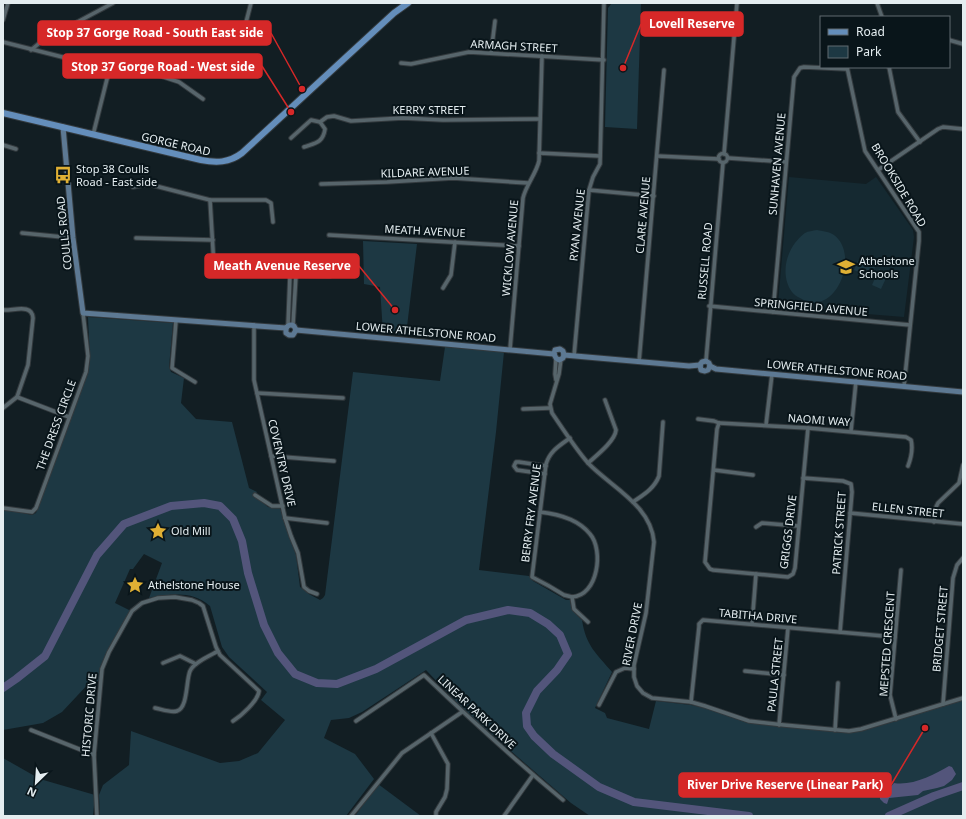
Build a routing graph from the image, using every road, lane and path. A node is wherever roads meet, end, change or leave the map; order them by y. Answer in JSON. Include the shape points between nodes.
{"nodes":[{"id":1,"x":8,"y":3,"type":"edge"},
{"id":2,"x":113,"y":3,"type":"edge"},
{"id":3,"x":251,"y":3,"type":"edge"},
{"id":4,"x":408,"y":3,"type":"edge"},
{"id":5,"x":604,"y":3,"type":"edge"},
{"id":6,"x":737,"y":3,"type":"edge"},
{"id":7,"x":877,"y":3,"type":"edge"},
{"id":8,"x":882,"y":16,"type":"edge"},
{"id":9,"x":3,"y":20,"type":"edge"},
{"id":10,"x":495,"y":22,"type":"dead end"},
{"id":11,"x":178,"y":28,"type":"dead end"},
{"id":12,"x":950,"y":40,"type":"edge"},
{"id":13,"x":3,"y":42,"type":"edge"},
{"id":14,"x":963,"y":44,"type":"edge"},
{"id":15,"x":31,"y":50,"type":"junction"},
{"id":16,"x":491,"y":53,"type":"junction"},
{"id":17,"x":542,"y":56,"type":"junction"},
{"id":18,"x":604,"y":60,"type":"junction"},
{"id":19,"x":401,"y":63,"type":"dead end"},
{"id":20,"x":110,"y":67,"type":"junction"},
{"id":21,"x":820,"y":67,"type":"edge"},
{"id":22,"x":847,"y":68,"type":"edge"},
{"id":23,"x":889,"y":68,"type":"edge"},
{"id":24,"x":664,"y":70,"type":"dead end"},
{"id":25,"x":203,"y":99,"type":"dead end"},
{"id":26,"x":3,"y":113,"type":"edge"},
{"id":27,"x":540,"y":118,"type":"junction"},
{"id":28,"x":320,"y":122,"type":"junction"},
{"id":29,"x":62,"y":127,"type":"junction"},
{"id":30,"x":963,"y":129,"type":"edge"},
{"id":31,"x":93,"y":135,"type":"junction"},
{"id":32,"x":291,"y":138,"type":"dead end"},
{"id":33,"x":920,"y":142,"type":"junction"},
{"id":34,"x":3,"y":145,"type":"edge"},
{"id":35,"x":304,"y":147,"type":"dead end"},
{"id":36,"x":16,"y":149,"type":"dead end"},
{"id":37,"x":539,"y":153,"type":"junction"},
{"id":38,"x":724,"y":154,"type":"junction"},
{"id":39,"x":600,"y":156,"type":"junction"},
{"id":40,"x":657,"y":156,"type":"junction"},
{"id":41,"x":728,"y":158,"type":"junction"},
{"id":42,"x":719,"y":159,"type":"junction"},
{"id":43,"x":723,"y":162,"type":"junction"},
{"id":44,"x":786,"y":162,"type":"junction"},
{"id":45,"x":878,"y":170,"type":"junction"},
{"id":46,"x":528,"y":183,"type":"junction"},
{"id":47,"x":322,"y":184,"type":"dead end"},
{"id":48,"x":133,"y":187,"type":"dead end"},
{"id":49,"x":589,"y":190,"type":"junction"},
{"id":50,"x":654,"y":196,"type":"junction"},
{"id":51,"x":210,"y":200,"type":"junction"},
{"id":52,"x":273,"y":222,"type":"dead end"},
{"id":53,"x":22,"y":233,"type":"dead end"},
{"id":54,"x":330,"y":235,"type":"dead end"},
{"id":55,"x":74,"y":238,"type":"junction"},
{"id":56,"x":136,"y":238,"type":"dead end"},
{"id":57,"x":212,"y":240,"type":"junction"},
{"id":58,"x":455,"y":242,"type":"junction"},
{"id":59,"x":519,"y":246,"type":"junction"},
{"id":60,"x":290,"y":275,"type":"junction"},
{"id":61,"x":296,"y":275,"type":"junction"},
{"id":62,"x":330,"y":276,"type":"dead end"},
{"id":63,"x":443,"y":288,"type":"dead end"},
{"id":64,"x":709,"y":306,"type":"junction"},
{"id":65,"x":3,"y":310,"type":"edge"},
{"id":66,"x":773,"y":312,"type":"junction"},
{"id":67,"x":83,"y":313,"type":"junction"},
{"id":68,"x":176,"y":321,"type":"junction"},
{"id":69,"x":254,"y":325,"type":"junction"},
{"id":70,"x":910,"y":325,"type":"junction"},
{"id":71,"x":291,"y":327,"type":"junction"},
{"id":72,"x":510,"y":350,"type":"junction"},
{"id":73,"x":559,"y":356,"type":"junction"},
{"id":74,"x":574,"y":356,"type":"junction"},
{"id":75,"x":706,"y":361,"type":"junction"},
{"id":76,"x":639,"y":362,"type":"junction"},
{"id":77,"x":700,"y":365,"type":"junction"},
{"id":78,"x":710,"y":366,"type":"junction"},
{"id":79,"x":772,"y":374,"type":"junction"},
{"id":80,"x":195,"y":382,"type":"dead end"},
{"id":81,"x":856,"y":382,"type":"junction"},
{"id":82,"x":904,"y":386,"type":"junction"},
{"id":83,"x":963,"y":392,"type":"edge"},
{"id":84,"x":257,"y":393,"type":"junction"},
{"id":85,"x":17,"y":397,"type":"junction"},
{"id":86,"x":343,"y":398,"type":"dead end"},
{"id":87,"x":605,"y":400,"type":"dead end"},
{"id":88,"x":3,"y":408,"type":"edge"},
{"id":89,"x":523,"y":408,"type":"dead end"},
{"id":90,"x":550,"y":408,"type":"junction"},
{"id":91,"x":69,"y":417,"type":"junction"},
{"id":92,"x":698,"y":419,"type":"dead end"},
{"id":93,"x":664,"y":422,"type":"dead end"},
{"id":94,"x":719,"y":423,"type":"junction"},
{"id":95,"x":766,"y":425,"type":"junction"},
{"id":96,"x":808,"y":428,"type":"junction"},
{"id":97,"x":851,"y":431,"type":"junction"},
{"id":98,"x":570,"y":438,"type":"junction"},
{"id":99,"x":271,"y":456,"type":"junction"},
{"id":100,"x":334,"y":461,"type":"dead end"},
{"id":101,"x":588,"y":463,"type":"junction"},
{"id":102,"x":963,"y":465,"type":"edge"},
{"id":103,"x":546,"y":466,"type":"junction"},
{"id":104,"x":908,"y":466,"type":"dead end"},
{"id":105,"x":714,"y":470,"type":"junction"},
{"id":106,"x":545,"y":474,"type":"junction"},
{"id":107,"x":753,"y":475,"type":"dead end"},
{"id":108,"x":803,"y":478,"type":"junction"},
{"id":109,"x":255,"y":495,"type":"dead end"},
{"id":110,"x":633,"y":502,"type":"junction"},
{"id":111,"x":283,"y":506,"type":"junction"},
{"id":112,"x":3,"y":508,"type":"edge"},
{"id":113,"x":540,"y":512,"type":"junction"},
{"id":114,"x":850,"y":513,"type":"junction"},
{"id":115,"x":285,"y":518,"type":"junction"},
{"id":116,"x":934,"y":522,"type":"junction"},
{"id":117,"x":328,"y":523,"type":"dead end"},
{"id":118,"x":963,"y":524,"type":"edge"},
{"id":119,"x":798,"y":526,"type":"junction"},
{"id":120,"x":756,"y":527,"type":"dead end"},
{"id":121,"x":963,"y":558,"type":"edge"},
{"id":122,"x":901,"y":570,"type":"dead end"},
{"id":123,"x":756,"y":574,"type":"junction"},
{"id":124,"x":317,"y":594,"type":"dead end"},
{"id":125,"x":572,"y":597,"type":"junction"},
{"id":126,"x":588,"y":622,"type":"dead end"},
{"id":127,"x":752,"y":624,"type":"junction"},
{"id":128,"x":788,"y":628,"type":"junction"},
{"id":129,"x":840,"y":632,"type":"junction"},
{"id":130,"x":895,"y":637,"type":"junction"},
{"id":131,"x":218,"y":651,"type":"junction"},
{"id":132,"x":163,"y":663,"type":"dead end"},
{"id":133,"x":196,"y":664,"type":"junction"},
{"id":134,"x":634,"y":669,"type":"junction"},
{"id":135,"x":746,"y":671,"type":"dead end"},
{"id":136,"x":784,"y":675,"type":"junction"},
{"id":137,"x":838,"y":683,"type":"dead end"},
{"id":138,"x":963,"y":698,"type":"edge"},
{"id":139,"x":691,"y":702,"type":"junction"},
{"id":140,"x":943,"y":704,"type":"junction"},
{"id":141,"x":599,"y":705,"type":"dead end"},
{"id":142,"x":155,"y":708,"type":"dead end"},
{"id":143,"x":462,"y":712,"type":"junction"},
{"id":144,"x":896,"y":719,"type":"junction"},
{"id":145,"x":233,"y":721,"type":"dead end"},
{"id":146,"x":356,"y":721,"type":"dead end"},
{"id":147,"x":779,"y":724,"type":"junction"},
{"id":148,"x":31,"y":730,"type":"dead end"},
{"id":149,"x":835,"y":730,"type":"junction"},
{"id":150,"x":431,"y":733,"type":"junction"},
{"id":151,"x":94,"y":755,"type":"junction"},
{"id":152,"x":533,"y":775,"type":"junction"},
{"id":153,"x":563,"y":800,"type":"dead end"},
{"id":154,"x":97,"y":816,"type":"edge"},
{"id":155,"x":351,"y":816,"type":"edge"},
{"id":156,"x":436,"y":816,"type":"edge"},
{"id":157,"x":504,"y":816,"type":"edge"}],
"edges":[{"from":1,"to":9,"type":"street"},
{"from":2,"to":15,"type":"street","via":[[42,40]]},
{"from":3,"to":11,"type":"street","via":[[242,38],[237,42]]},
{"from":4,"to":31,"type":"main road","name":"GORGE ROAD","via":[[242,153],[231,160],[205,161]]},
{"from":5,"to":18,"type":"street","name":"RYAN AVENUE"},
{"from":6,"to":38,"type":"street"},
{"from":7,"to":8,"type":"street"},
{"from":10,"to":16,"type":"street"},
{"from":12,"to":14,"type":"street"},
{"from":13,"to":15,"type":"street"},
{"from":15,"to":20,"type":"street"},
{"from":16,"to":17,"type":"street","name":"ARMAGH STREET"},
{"from":16,"to":19,"type":"street","name":"ARMAGH STREET","via":[[469,52],[411,64]]},
{"from":17,"to":18,"type":"street","name":"ARMAGH STREET"},
{"from":17,"to":27,"type":"street","name":"WICKLOW AVENUE"},
{"from":18,"to":39,"type":"street","name":"RYAN AVENUE"},
{"from":20,"to":25,"type":"street","via":[[139,69],[179,82]]},
{"from":20,"to":31,"type":"street"},
{"from":21,"to":44,"type":"street","name":"SUNHAVEN AVENUE","via":[[804,66],[794,77]]},
{"from":22,"to":45,"type":"street","name":"BROOKSIDE ROAD","via":[[866,151]]},
{"from":23,"to":33,"type":"street","via":[[898,112]]},
{"from":24,"to":40,"type":"street","name":"CLARE AVENUE"},
{"from":26,"to":29,"type":"main road","name":"GORGE ROAD"},
{"from":27,"to":28,"type":"street","name":"KERRY STREET","via":[[403,118],[351,121],[334,116]]},
{"from":27,"to":37,"type":"street","name":"WICKLOW AVENUE"},
{"from":28,"to":32,"type":"street","name":"KERRY STREET","via":[[311,120]]},
{"from":28,"to":35,"type":"street","via":[[325,129],[323,138],[315,145]]},
{"from":29,"to":31,"type":"main road","name":"GORGE ROAD"},
{"from":29,"to":55,"type":"street","name":"COULLS ROAD"},
{"from":30,"to":33,"type":"street","via":[[943,127]]},
{"from":33,"to":45,"type":"street"},
{"from":34,"to":36,"type":"street"},
{"from":37,"to":39,"type":"street"},
{"from":37,"to":46,"type":"street","name":"WICKLOW AVENUE","via":[[537,169]]},
{"from":38,"to":41,"type":"street"},
{"from":38,"to":42,"type":"street","via":[[720,155]]},
{"from":39,"to":49,"type":"street","name":"RYAN AVENUE","via":[[600,164]]},
{"from":40,"to":42,"type":"street"},
{"from":40,"to":50,"type":"street","name":"CLARE AVENUE"},
{"from":41,"to":43,"type":"street"},
{"from":41,"to":44,"type":"street"},
{"from":42,"to":43,"type":"street"},
{"from":43,"to":64,"type":"street","name":"RUSSELL ROAD"},
{"from":44,"to":66,"type":"street","name":"SUNHAVEN AVENUE"},
{"from":45,"to":70,"type":"street","name":"BROOKSIDE ROAD","via":[[919,232]]},
{"from":46,"to":47,"type":"street","name":"KILDARE AVENUE","via":[[453,178]]},
{"from":46,"to":59,"type":"street","name":"WICKLOW AVENUE","via":[[523,198]]},
{"from":48,"to":51,"type":"street","via":[[148,184]]},
{"from":49,"to":50,"type":"street"},
{"from":49,"to":74,"type":"street","name":"RYAN AVENUE"},
{"from":50,"to":76,"type":"street","name":"CLARE AVENUE"},
{"from":51,"to":52,"type":"street","via":[[266,200],[271,203]]},
{"from":51,"to":57,"type":"street"},
{"from":53,"to":55,"type":"street"},
{"from":54,"to":58,"type":"street","name":"MEATH AVENUE"},
{"from":55,"to":67,"type":"street","name":"COULLS ROAD"},
{"from":56,"to":57,"type":"street"},
{"from":57,"to":60,"type":"street","via":[[214,266],[222,273]]},
{"from":58,"to":59,"type":"street","name":"MEATH AVENUE"},
{"from":58,"to":63,"type":"street","via":[[451,276]]},
{"from":59,"to":72,"type":"street","name":"WICKLOW AVENUE"},
{"from":60,"to":61,"type":"street"},
{"from":60,"to":71,"type":"street"},
{"from":61,"to":62,"type":"street"},
{"from":61,"to":71,"type":"street"},
{"from":64,"to":66,"type":"street","name":"SPRINGFIELD AVENUE"},
{"from":64,"to":75,"type":"street","name":"RUSSELL ROAD"},
{"from":65,"to":85,"type":"street","via":[[19,308],[30,310],[33,314],[28,365]]},
{"from":66,"to":70,"type":"street","name":"SPRINGFIELD AVENUE"},
{"from":67,"to":68,"type":"street","name":"LOWER ATHELSTONE ROAD"},
{"from":67,"to":91,"type":"street","name":"THE DRESS CIRCLE","via":[[88,364]]},
{"from":68,"to":69,"type":"street","name":"LOWER ATHELSTONE ROAD"},
{"from":68,"to":80,"type":"street","via":[[172,368]]},
{"from":69,"to":71,"type":"street","name":"LOWER ATHELSTONE ROAD"},
{"from":69,"to":84,"type":"street","name":"COVENTRY DRIVE","via":[[254,380]]},
{"from":70,"to":82,"type":"street","name":"BROOKSIDE ROAD"},
{"from":71,"to":72,"type":"street","name":"LOWER ATHELSTONE ROAD"},
{"from":72,"to":73,"type":"street","name":"LOWER ATHELSTONE ROAD"},
{"from":73,"to":74,"type":"street","name":"LOWER ATHELSTONE ROAD"},
{"from":73,"to":90,"type":"street","via":[[559,374]]},
{"from":74,"to":76,"type":"street","name":"LOWER ATHELSTONE ROAD"},
{"from":75,"to":77,"type":"street"},
{"from":75,"to":78,"type":"street"},
{"from":76,"to":77,"type":"street","name":"LOWER ATHELSTONE ROAD"},
{"from":77,"to":78,"type":"street","via":[[701,370],[705,371]]},
{"from":78,"to":79,"type":"street","name":"LOWER ATHELSTONE ROAD","via":[[716,369]]},
{"from":79,"to":81,"type":"street","name":"LOWER ATHELSTONE ROAD"},
{"from":79,"to":95,"type":"street"},
{"from":81,"to":82,"type":"street","name":"LOWER ATHELSTONE ROAD"},
{"from":81,"to":97,"type":"street"},
{"from":82,"to":83,"type":"street","name":"LOWER ATHELSTONE ROAD"},
{"from":84,"to":86,"type":"street"},
{"from":84,"to":99,"type":"street","name":"COVENTRY DRIVE"},
{"from":85,"to":88,"type":"street"},
{"from":85,"to":91,"type":"street"},
{"from":87,"to":101,"type":"street","via":[[616,433]]},
{"from":89,"to":90,"type":"street"},
{"from":90,"to":98,"type":"street","name":"RIVER DRIVE"},
{"from":91,"to":112,"type":"street","name":"THE DRESS CIRCLE","via":[[36,508],[32,512]]},
{"from":92,"to":94,"type":"street","name":"NAOMI WAY"},
{"from":93,"to":110,"type":"street","via":[[657,482]]},
{"from":94,"to":95,"type":"street","name":"NAOMI WAY"},
{"from":94,"to":105,"type":"street","name":"GRIGGS DRIVE"},
{"from":95,"to":96,"type":"street","name":"NAOMI WAY"},
{"from":96,"to":97,"type":"street","name":"NAOMI WAY"},
{"from":96,"to":108,"type":"street","name":"GRIGGS DRIVE"},
{"from":97,"to":104,"type":"street","name":"NAOMI WAY","via":[[906,436],[912,444]]},
{"from":98,"to":101,"type":"street","name":"RIVER DRIVE"},
{"from":98,"to":103,"type":"street","name":"BERRY FRY AVENUE","via":[[552,451],[547,458]]},
{"from":99,"to":100,"type":"street"},
{"from":99,"to":111,"type":"street","name":"COVENTRY DRIVE"},
{"from":101,"to":110,"type":"street","name":"RIVER DRIVE"},
{"from":102,"to":116,"type":"street","via":[[959,483],[938,503]]},
{"from":103,"to":106,"type":"street","name":"BERRY FRY AVENUE"},
{"from":103,"to":106,"type":"street","via":[[516,462],[514,466],[517,470]]},
{"from":105,"to":107,"type":"street"},
{"from":105,"to":123,"type":"street","name":"GRIGGS DRIVE","via":[[706,565],[713,570]]},
{"from":106,"to":113,"type":"street","name":"BERRY FRY AVENUE"},
{"from":108,"to":114,"type":"street","name":"PATRICK STREET","via":[[851,484]]},
{"from":108,"to":119,"type":"street","name":"GRIGGS DRIVE"},
{"from":109,"to":111,"type":"street","via":[[272,506]]},
{"from":110,"to":134,"type":"street","name":"RIVER DRIVE","via":[[650,524],[654,542],[646,613]]},
{"from":111,"to":115,"type":"street","name":"COVENTRY DRIVE"},
{"from":113,"to":125,"type":"street","name":"BERRY FRY AVENUE","via":[[532,577]]},
{"from":113,"to":125,"type":"street","via":[[563,515],[587,531],[594,540],[597,554],[593,583],[583,594]]},
{"from":114,"to":116,"type":"street","name":"ELLEN STREET"},
{"from":114,"to":129,"type":"street","name":"PATRICK STREET"},
{"from":115,"to":117,"type":"street"},
{"from":115,"to":124,"type":"street","name":"COVENTRY DRIVE","via":[[298,553],[304,587]]},
{"from":116,"to":118,"type":"street","name":"ELLEN STREET"},
{"from":119,"to":120,"type":"street","via":[[762,523]]},
{"from":119,"to":123,"type":"street","name":"GRIGGS DRIVE","via":[[793,574],[788,577]]},
{"from":121,"to":140,"type":"street","name":"BRIDGET STREET","via":[[954,571]]},
{"from":122,"to":130,"type":"street","name":"MEPSTED CRESCENT"},
{"from":123,"to":127,"type":"street"},
{"from":125,"to":126,"type":"street","via":[[574,609]]},
{"from":127,"to":128,"type":"street","name":"TABITHA DRIVE"},
{"from":127,"to":139,"type":"street","name":"TABITHA DRIVE","via":[[707,620],[701,622]]},
{"from":128,"to":129,"type":"street","name":"TABITHA DRIVE"},
{"from":128,"to":136,"type":"street","name":"PAULA STREET"},
{"from":129,"to":130,"type":"street","name":"TABITHA DRIVE"},
{"from":130,"to":144,"type":"street","name":"MEPSTED CRESCENT","via":[[890,695]]},
{"from":131,"to":133,"type":"street"},
{"from":131,"to":145,"type":"street","name":"HISTORIC DRIVE","via":[[259,691],[245,713]]},
{"from":131,"to":151,"type":"street","name":"HISTORIC DRIVE","via":[[205,610],[199,603],[175,597],[158,598],[136,607],[103,665]]},
{"from":132,"to":133,"type":"street","via":[[180,656]]},
{"from":133,"to":142,"type":"street","via":[[190,670],[184,705],[180,710],[175,712]]},
{"from":134,"to":139,"type":"street","name":"RIVER DRIVE","via":[[634,677],[642,693],[658,699]]},
{"from":134,"to":141,"type":"street","via":[[625,668],[616,672]]},
{"from":135,"to":136,"type":"street"},
{"from":136,"to":147,"type":"street","name":"PAULA STREET"},
{"from":137,"to":149,"type":"street"},
{"from":138,"to":140,"type":"street","name":"RIVER DRIVE"},
{"from":139,"to":147,"type":"street","name":"RIVER DRIVE","via":[[749,721]]},
{"from":140,"to":144,"type":"street","name":"RIVER DRIVE"},
{"from":143,"to":146,"type":"street","name":"LINEAR PARK DRIVE","via":[[424,675]]},
{"from":143,"to":150,"type":"street"},
{"from":143,"to":152,"type":"street","name":"LINEAR PARK DRIVE"},
{"from":144,"to":149,"type":"street","name":"RIVER DRIVE","via":[[861,729]]},
{"from":147,"to":149,"type":"street","name":"RIVER DRIVE"},
{"from":148,"to":151,"type":"street"},
{"from":150,"to":155,"type":"street","via":[[402,753]]},
{"from":150,"to":156,"type":"street","via":[[448,764],[447,789]]},
{"from":151,"to":154,"type":"street","name":"HISTORIC DRIVE"},
{"from":152,"to":153,"type":"street","name":"LINEAR PARK DRIVE"},
{"from":152,"to":157,"type":"street"}]}
